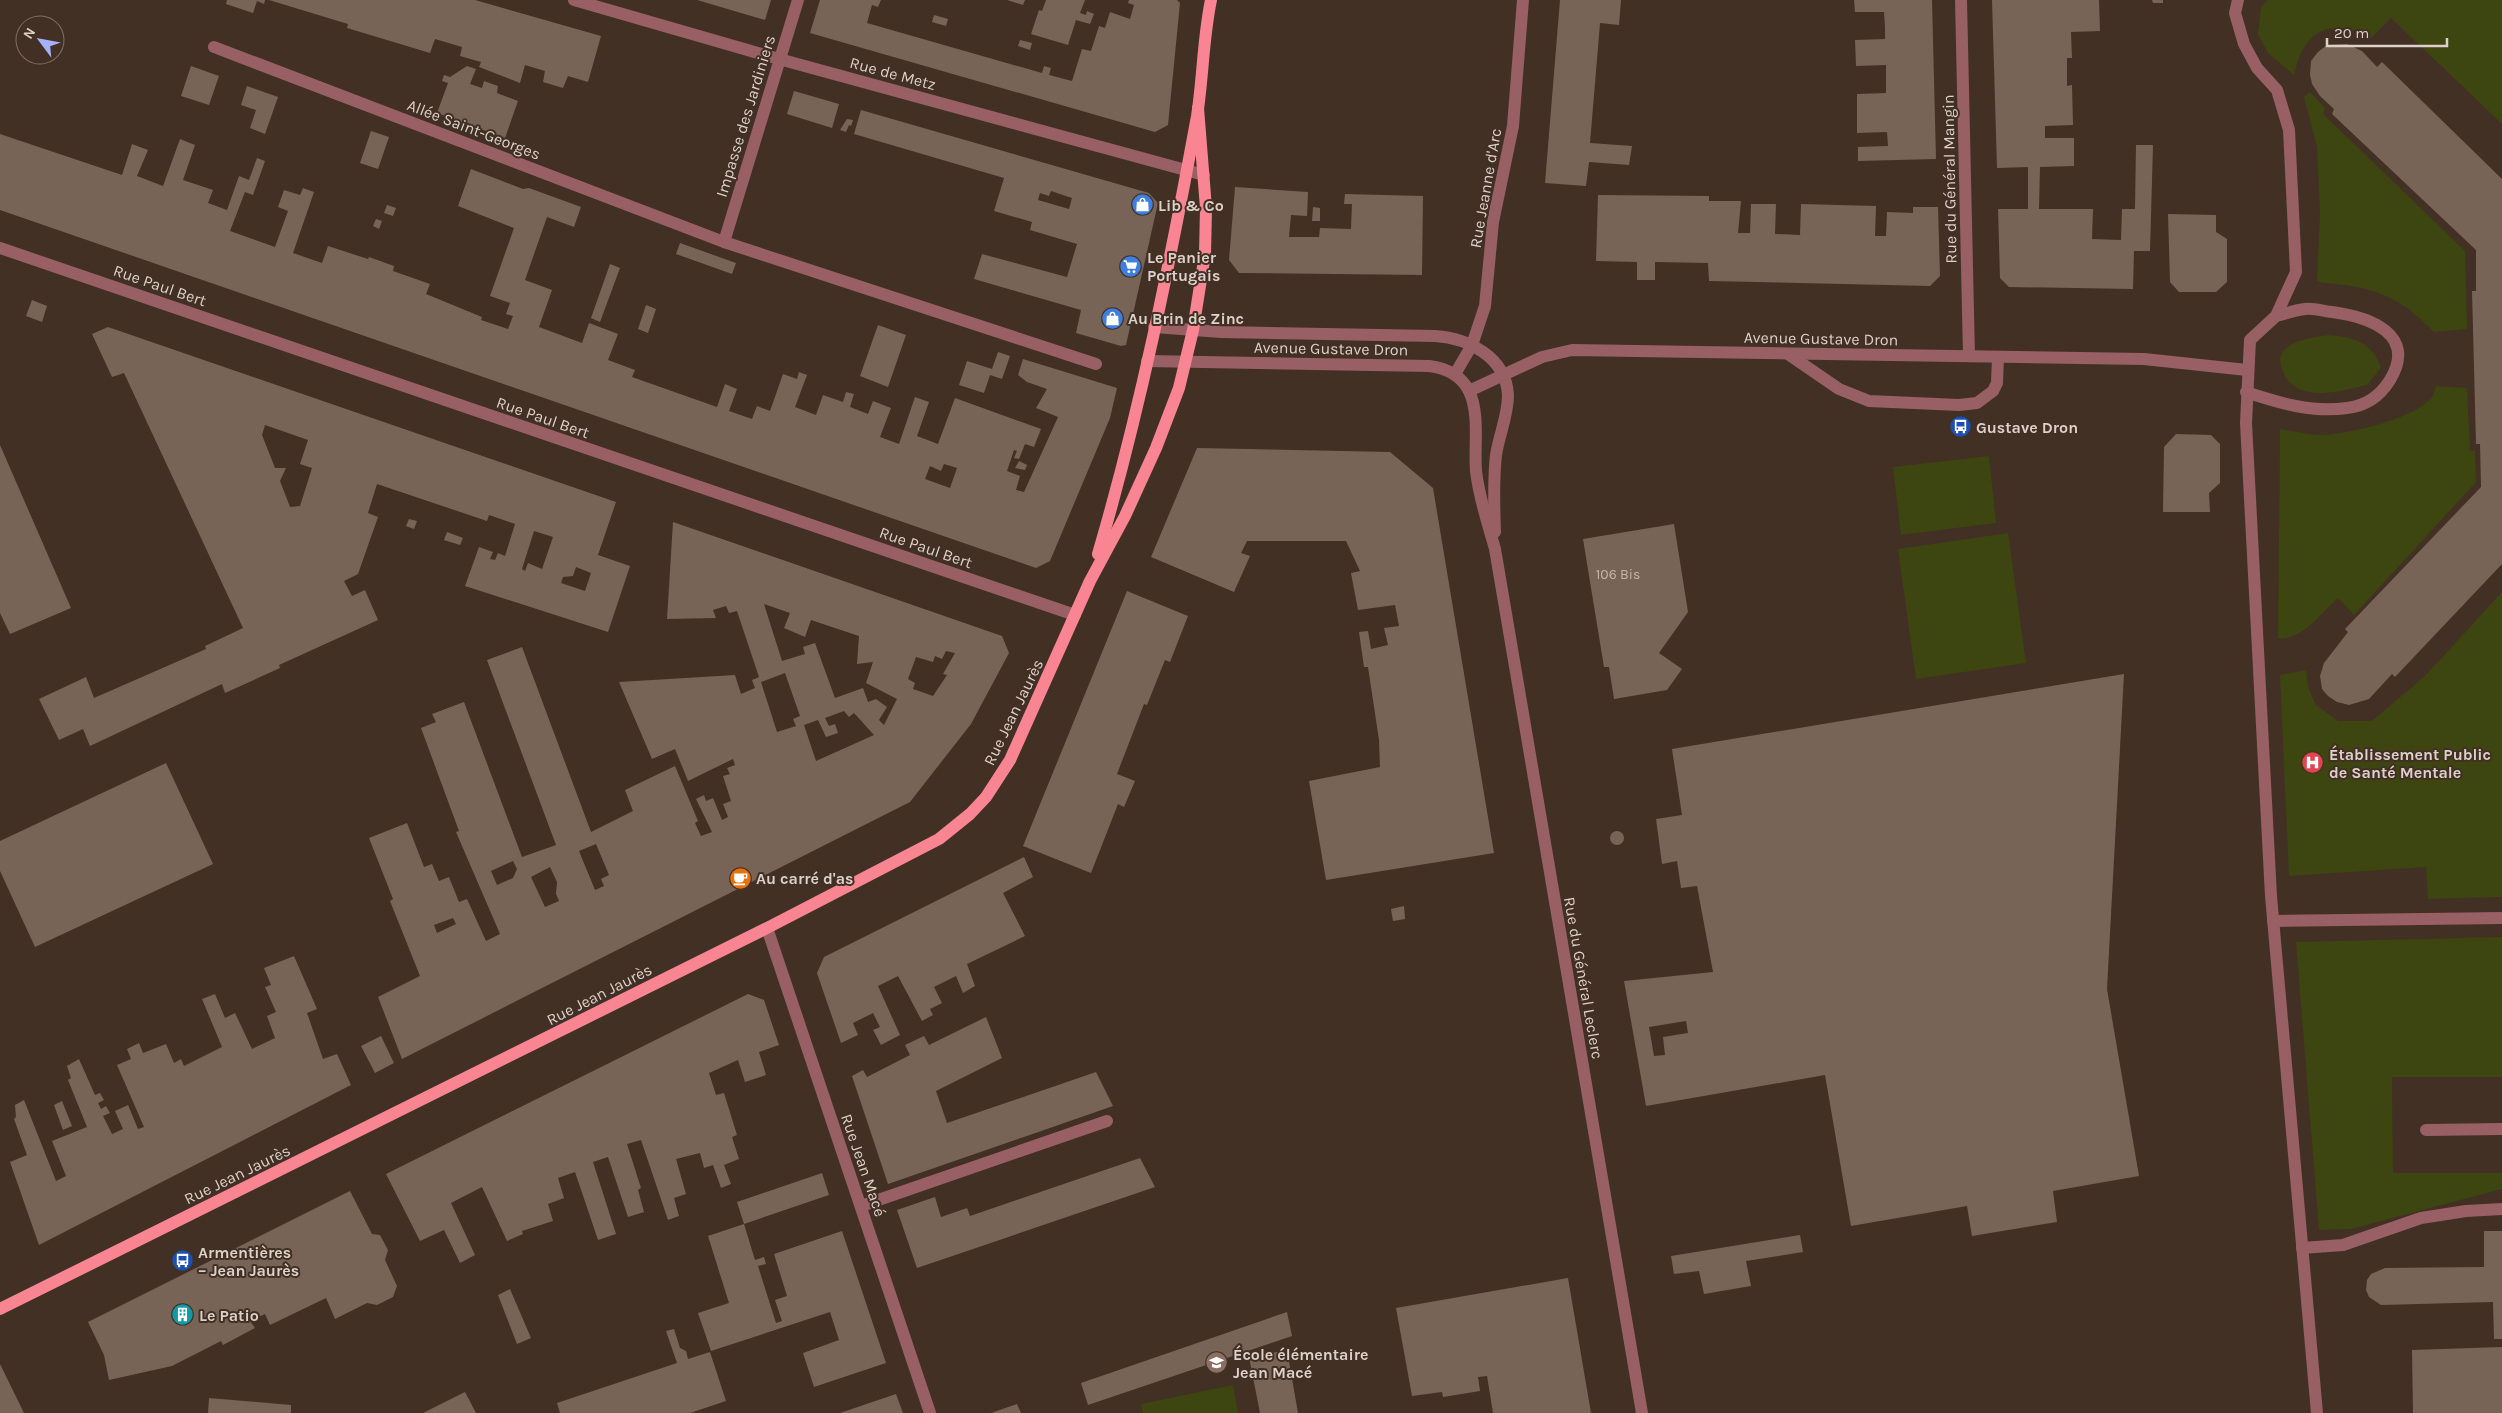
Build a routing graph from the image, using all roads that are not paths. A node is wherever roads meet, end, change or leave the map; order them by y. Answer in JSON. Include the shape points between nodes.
{"nodes":[{"id":1,"x":574,"y":0,"type":"edge"},
{"id":2,"x":798,"y":0,"type":"edge"},
{"id":3,"x":1201,"y":0,"type":"edge"},
{"id":4,"x":1211,"y":0,"type":"edge"},
{"id":5,"x":1523,"y":0,"type":"edge"},
{"id":6,"x":1961,"y":0,"type":"edge"},
{"id":7,"x":2238,"y":0,"type":"edge"},
{"id":8,"x":1205,"y":26,"type":"junction"},
{"id":9,"x":214,"y":47,"type":"dead end"},
{"id":10,"x":779,"y":59,"type":"junction"},
{"id":11,"x":1198,"y":108,"type":"junction"},
{"id":12,"x":1187,"y":170,"type":"junction"},
{"id":13,"x":1204,"y":175,"type":"junction"},
{"id":14,"x":724,"y":242,"type":"junction"},
{"id":15,"x":0,"y":248,"type":"edge"},
{"id":16,"x":2276,"y":316,"type":"junction"},
{"id":17,"x":1154,"y":328,"type":"junction"},
{"id":18,"x":1193,"y":330,"type":"junction"},
{"id":19,"x":1472,"y":344,"type":"junction"},
{"id":20,"x":1788,"y":354,"type":"junction"},
{"id":21,"x":1970,"y":356,"type":"junction"},
{"id":22,"x":1998,"y":357,"type":"junction"},
{"id":23,"x":1147,"y":361,"type":"junction"},
{"id":24,"x":1186,"y":362,"type":"junction"},
{"id":25,"x":1096,"y":364,"type":"dead end"},
{"id":26,"x":2247,"y":370,"type":"junction"},
{"id":27,"x":1455,"y":374,"type":"junction"},
{"id":28,"x":1502,"y":375,"type":"junction"},
{"id":29,"x":1469,"y":391,"type":"junction"},
{"id":30,"x":2246,"y":392,"type":"junction"},
{"id":31,"x":1495,"y":549,"type":"junction"},
{"id":32,"x":1090,"y":581,"type":"junction"},
{"id":33,"x":1075,"y":615,"type":"junction"},
{"id":34,"x":2502,"y":918,"type":"edge"},
{"id":35,"x":2273,"y":921,"type":"junction"},
{"id":36,"x":767,"y":928,"type":"junction"},
{"id":37,"x":1107,"y":1121,"type":"dead end"},
{"id":38,"x":2502,"y":1129,"type":"edge"},
{"id":39,"x":2426,"y":1130,"type":"dead end"},
{"id":40,"x":861,"y":1206,"type":"junction"},
{"id":41,"x":2502,"y":1209,"type":"edge"},
{"id":42,"x":2302,"y":1248,"type":"junction"},
{"id":43,"x":0,"y":1309,"type":"edge"},
{"id":44,"x":930,"y":1413,"type":"edge"},
{"id":45,"x":1642,"y":1413,"type":"edge"},
{"id":46,"x":2317,"y":1413,"type":"edge"}],
"edges":[{"from":1,"to":10,"type":"street","name":"Rue de Metz"},
{"from":2,"to":10,"type":"street","name":"Impasse des Jardiniers"},
{"from":3,"to":8,"type":"main road"},
{"from":4,"to":8,"type":"main road"},
{"from":5,"to":19,"type":"street","name":"Rue Jeanne d'Arc","via":[[1510,147],[1493,222],[1484,306]]},
{"from":6,"to":21,"type":"street","name":"Rue du Général Mangin"},
{"from":7,"to":16,"type":"street","via":[[2236,13],[2244,44],[2256,68],[2277,90],[2289,130],[2296,272]]},
{"from":8,"to":11,"type":"main road"},
{"from":9,"to":14,"type":"street","name":"Allée Saint-Georges"},
{"from":10,"to":12,"type":"street","name":"Rue de Metz"},
{"from":10,"to":14,"type":"street","name":"Impasse des Jardiniers"},
{"from":11,"to":12,"type":"main road","name":"Rue Jean Jaurès"},
{"from":11,"to":13,"type":"main road","name":"Rue Jean Jaurès"},
{"from":12,"to":13,"type":"street","name":"Rue de Metz"},
{"from":12,"to":17,"type":"main road","name":"Rue Jean Jaurès"},
{"from":13,"to":18,"type":"main road","name":"Rue Jean Jaurès","via":[[1205,254]]},
{"from":14,"to":25,"type":"street","name":"Allée Saint-Georges"},
{"from":15,"to":33,"type":"street","name":"Rue Paul Bert"},
{"from":16,"to":26,"type":"street","via":[[2250,340]]},
{"from":16,"to":30,"type":"street","via":[[2306,309],[2371,321],[2390,333],[2398,345],[2399,358],[2394,373],[2383,391],[2369,402],[2348,408],[2315,409],[2289,405]]},
{"from":17,"to":18,"type":"street","name":"Avenue Gustave Dron"},
{"from":17,"to":23,"type":"main road","name":"Rue Jean Jaurès"},
{"from":18,"to":19,"type":"street","name":"Avenue Gustave Dron","via":[[1435,336]]},
{"from":18,"to":24,"type":"main road","name":"Rue Jean Jaurès"},
{"from":19,"to":27,"type":"street","name":"Rue Jeanne d'Arc"},
{"from":19,"to":28,"type":"street","name":"Avenue Gustave Dron","via":[[1489,357]]},
{"from":20,"to":21,"type":"street","name":"Avenue Gustave Dron"},
{"from":20,"to":22,"type":"street","via":[[1839,388],[1869,401],[1959,405],[1977,403],[1993,391],[1997,383]]},
{"from":20,"to":28,"type":"street","name":"Avenue Gustave Dron","via":[[1572,350],[1542,357]]},
{"from":21,"to":22,"type":"street","name":"Avenue Gustave Dron"},
{"from":22,"to":26,"type":"street","name":"Avenue Gustave Dron","via":[[2144,359]]},
{"from":23,"to":24,"type":"street","name":"Avenue Gustave Dron"},
{"from":23,"to":32,"type":"main road","name":"Rue Jean Jaurès","via":[[1123,466]]},
{"from":24,"to":27,"type":"street","name":"Avenue Gustave Dron","via":[[1429,366]]},
{"from":24,"to":32,"type":"main road","name":"Rue Jean Jaurès","via":[[1160,440]]},
{"from":26,"to":30,"type":"street"},
{"from":27,"to":29,"type":"street"},
{"from":28,"to":29,"type":"street","name":"Avenue Gustave Dron"},
{"from":28,"to":31,"type":"street","name":"Rue du Général Leclerc","via":[[1508,396],[1495,464]]},
{"from":29,"to":31,"type":"street","name":"Rue du Général Leclerc","via":[[1475,424],[1480,497]]},
{"from":30,"to":35,"type":"street"},
{"from":31,"to":45,"type":"street","name":"Rue du Général Leclerc"},
{"from":32,"to":33,"type":"main road","name":"Rue Jean Jaurès"},
{"from":33,"to":36,"type":"main road","name":"Rue Jean Jaurès","via":[[1010,760],[986,797],[970,814],[939,838]]},
{"from":34,"to":35,"type":"street"},
{"from":35,"to":42,"type":"street"},
{"from":36,"to":40,"type":"street","name":"Rue Jean Macé"},
{"from":36,"to":43,"type":"main road","name":"Rue Jean Jaurès"},
{"from":37,"to":40,"type":"street"},
{"from":38,"to":39,"type":"street"},
{"from":40,"to":44,"type":"street","name":"Rue Jean Macé"},
{"from":41,"to":42,"type":"street","via":[[2421,1218],[2344,1245]]},
{"from":42,"to":46,"type":"street"}]}
